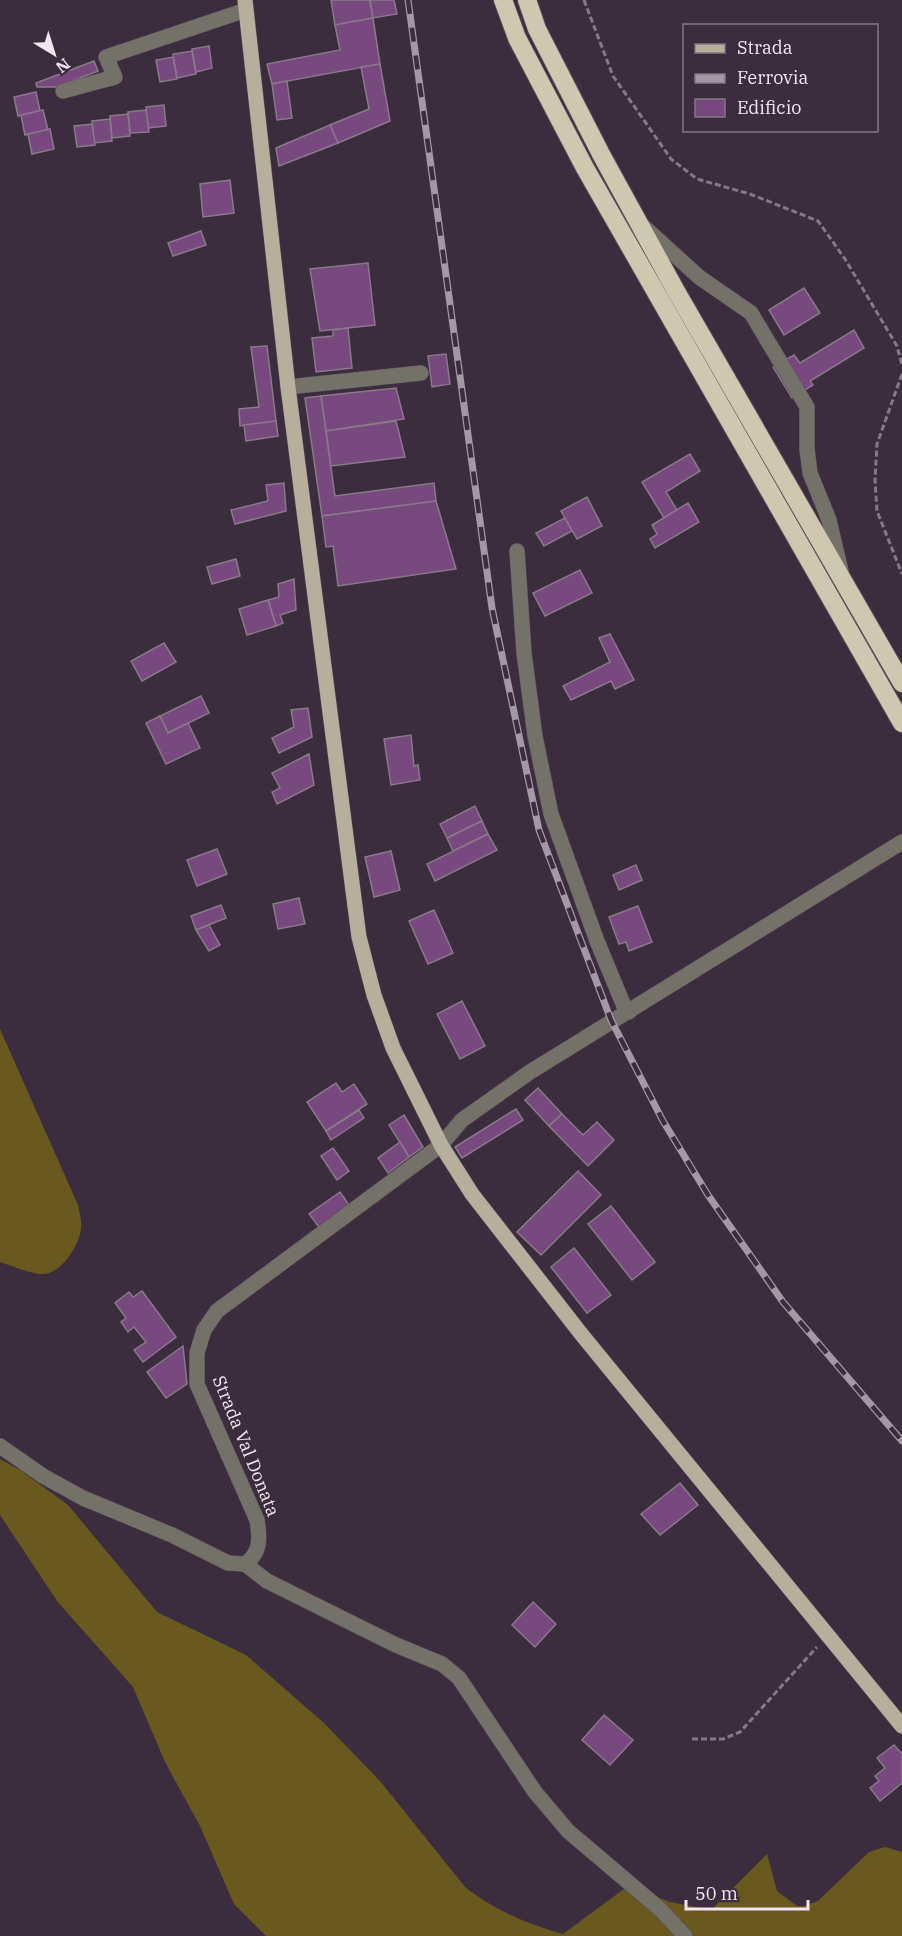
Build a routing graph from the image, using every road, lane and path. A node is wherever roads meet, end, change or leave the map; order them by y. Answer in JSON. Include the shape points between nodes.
{"nodes":[{"id":1,"x":503,"y":0,"type":"edge"},
{"id":2,"x":527,"y":0,"type":"edge"},
{"id":3,"x":584,"y":0,"type":"edge"},
{"id":4,"x":245,"y":5,"type":"edge"},
{"id":5,"x":63,"y":91,"type":"dead end"},
{"id":6,"x":638,"y":222,"type":"junction"},
{"id":7,"x":902,"y":365,"type":"edge"},
{"id":8,"x":421,"y":373,"type":"dead end"},
{"id":9,"x":902,"y":374,"type":"edge"},
{"id":10,"x":288,"y":387,"type":"junction"},
{"id":11,"x":517,"y":551,"type":"dead end"},
{"id":12,"x":902,"y":574,"type":"edge"},
{"id":13,"x":844,"y":582,"type":"junction"},
{"id":14,"x":902,"y":683,"type":"edge"},
{"id":15,"x":902,"y":723,"type":"edge"},
{"id":16,"x":899,"y":844,"type":"edge"},
{"id":17,"x":629,"y":1012,"type":"junction"},
{"id":18,"x":441,"y":1145,"type":"junction"},
{"id":19,"x":0,"y":1446,"type":"edge"},
{"id":20,"x":245,"y":1564,"type":"junction"},
{"id":21,"x":830,"y":1636,"type":"junction"},
{"id":22,"x":902,"y":1726,"type":"edge"},
{"id":23,"x":692,"y":1739,"type":"dead end"},
{"id":24,"x":685,"y":1936,"type":"edge"}],
"edges":[{"from":1,"to":15,"type":"highway","via":[[517,38],[585,168]]},
{"from":2,"to":6,"type":"highway","via":[[537,28]]},
{"from":3,"to":7,"type":"path","via":[[614,76],[671,159],[697,179],[750,194],[818,221],[897,346]]},
{"from":4,"to":5,"type":"street","via":[[106,57],[115,77]]},
{"from":4,"to":10,"type":"main road"},
{"from":6,"to":13,"type":"highway"},
{"from":6,"to":13,"type":"street","via":[[699,277],[751,313],[807,407],[810,473],[829,520]]},
{"from":8,"to":10,"type":"street"},
{"from":9,"to":12,"type":"path","via":[[877,444],[875,480],[878,511]]},
{"from":10,"to":18,"type":"main road","via":[[359,937],[393,1048]]},
{"from":11,"to":17,"type":"street","via":[[524,653],[551,814],[597,941]]},
{"from":13,"to":14,"type":"highway"},
{"from":16,"to":17,"type":"street","name":"Strada Val Donata"},
{"from":17,"to":18,"type":"street","name":"Strada Val Donata","via":[[530,1072],[462,1120]]},
{"from":18,"to":20,"type":"street","name":"Strada Val Donata","via":[[235,1296],[217,1311],[204,1330],[197,1353],[197,1384],[259,1531],[257,1552]]},
{"from":18,"to":21,"type":"main road","via":[[472,1194],[530,1269]]},
{"from":19,"to":20,"type":"street","via":[[83,1498],[228,1563]]},
{"from":20,"to":24,"type":"street","via":[[267,1581],[442,1665],[459,1678],[535,1792],[568,1831],[661,1910]]},
{"from":21,"to":22,"type":"main road"},
{"from":21,"to":23,"type":"path","via":[[809,1654],[740,1732],[723,1739]]}]}
